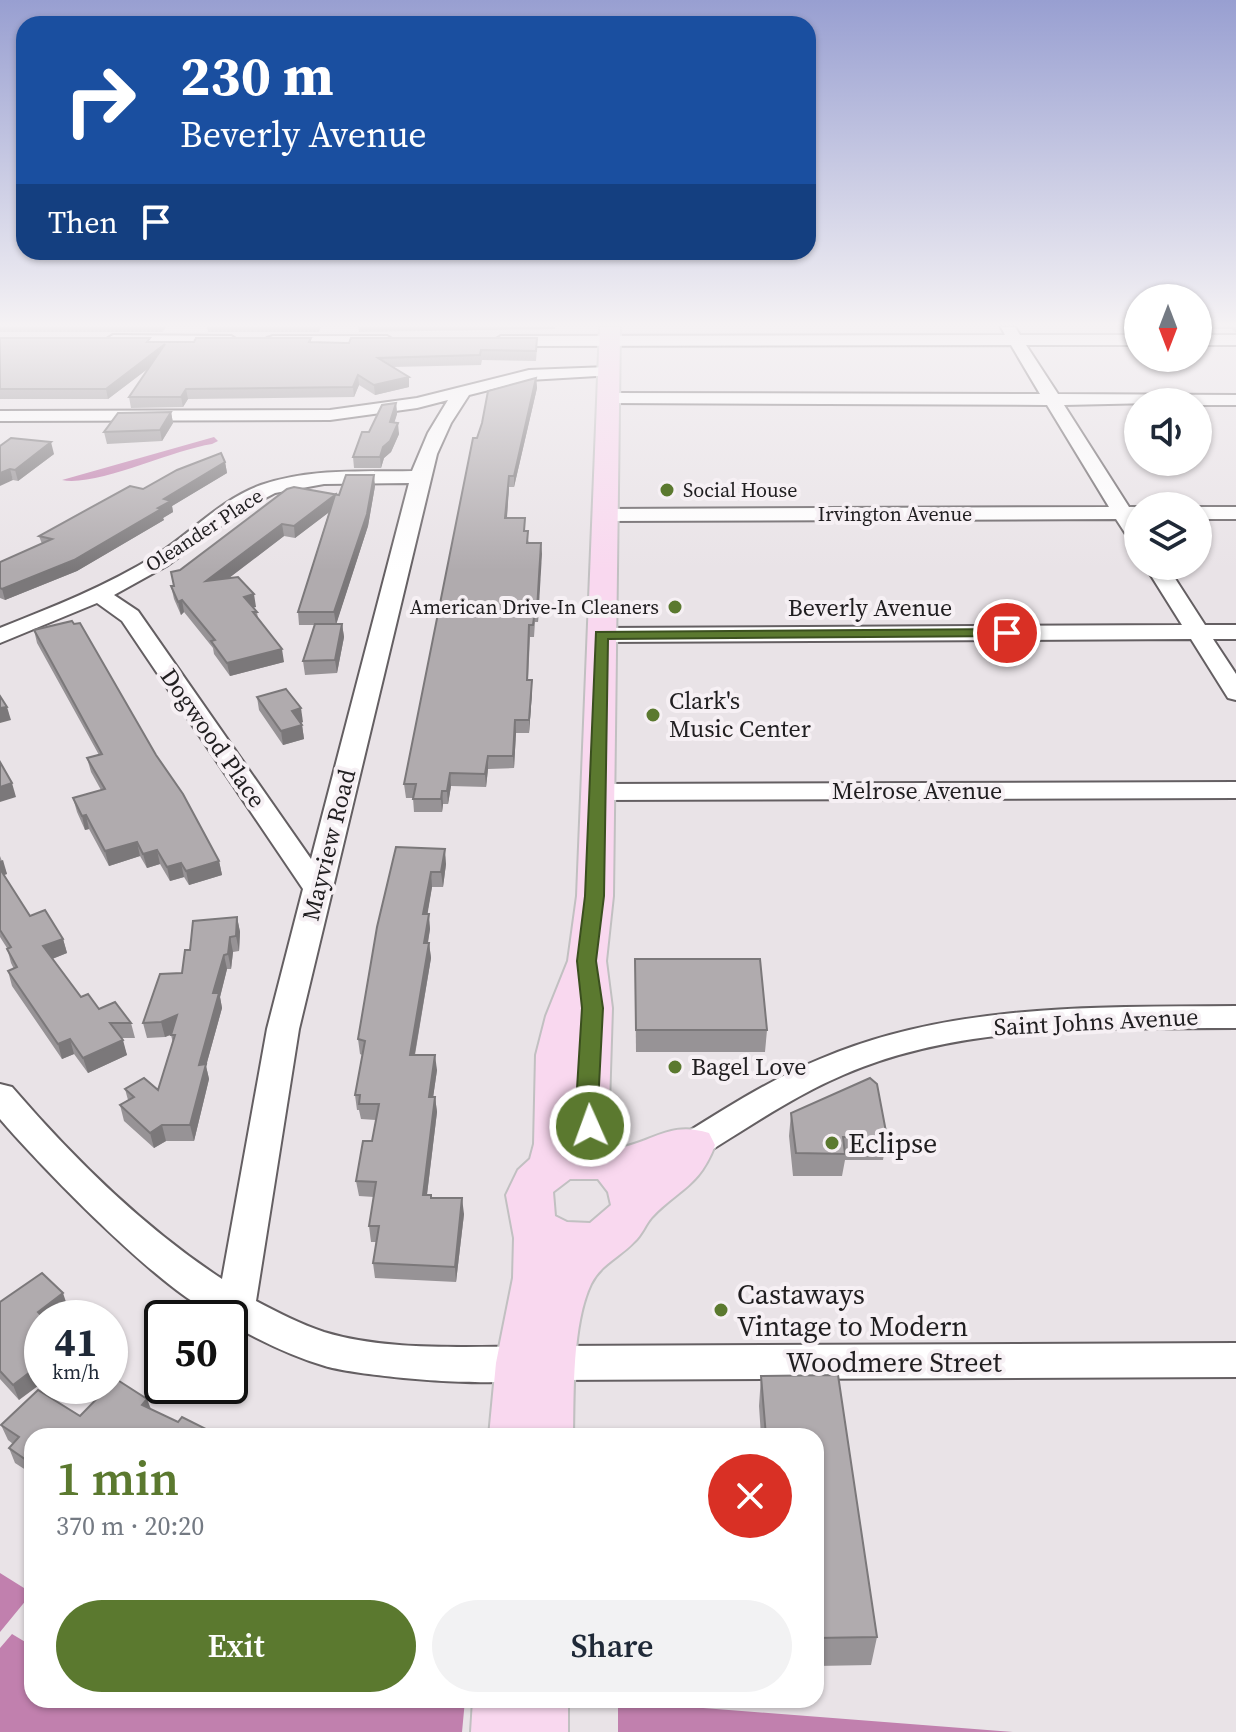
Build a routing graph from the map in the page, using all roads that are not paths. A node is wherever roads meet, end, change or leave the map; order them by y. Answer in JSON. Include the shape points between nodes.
{"nodes":[{"id":1,"x":389,"y":408,"type":"edge"},
{"id":2,"x":450,"y":408,"type":"edge"},
{"id":3,"x":607,"y":408,"type":"edge"},
{"id":4,"x":1056,"y":408,"type":"edge"},
{"id":5,"x":6,"y":416,"type":"edge"},
{"id":6,"x":0,"y":430,"type":"edge"},
{"id":7,"x":420,"y":477,"type":"junction"},
{"id":8,"x":1124,"y":505,"type":"edge"},
{"id":9,"x":1124,"y":513,"type":"edge"},
{"id":10,"x":1212,"y":513,"type":"edge"},
{"id":11,"x":1236,"y":513,"type":"edge"},
{"id":12,"x":604,"y":515,"type":"junction"},
{"id":13,"x":1165,"y":580,"type":"edge"},
{"id":14,"x":98,"y":594,"type":"junction"},
{"id":15,"x":1197,"y":632,"type":"junction"},
{"id":16,"x":1236,"y":632,"type":"edge"},
{"id":17,"x":601,"y":635,"type":"junction"},
{"id":18,"x":0,"y":636,"type":"edge"},
{"id":19,"x":1236,"y":693,"type":"edge"},
{"id":20,"x":1236,"y":790,"type":"edge"},
{"id":21,"x":598,"y":792,"type":"junction"},
{"id":22,"x":319,"y":891,"type":"junction"},
{"id":23,"x":587,"y":961,"type":"junction"},
{"id":24,"x":1236,"y":1017,"type":"edge"},
{"id":25,"x":0,"y":1096,"type":"edge"},
{"id":26,"x":693,"y":1145,"type":"joint"},
{"id":27,"x":547,"y":1171,"type":"junction"},
{"id":28,"x":617,"y":1178,"type":"junction"},
{"id":29,"x":536,"y":1228,"type":"junction"},
{"id":30,"x":599,"y":1241,"type":"junction"},
{"id":31,"x":223,"y":1300,"type":"edge"},
{"id":32,"x":238,"y":1300,"type":"edge"},
{"id":33,"x":248,"y":1316,"type":"edge"},
{"id":34,"x":1236,"y":1360,"type":"edge"},
{"id":35,"x":536,"y":1364,"type":"junction"},
{"id":36,"x":518,"y":1428,"type":"edge"},
{"id":37,"x":545,"y":1428,"type":"edge"},
{"id":38,"x":503,"y":1708,"type":"edge"},
{"id":39,"x":538,"y":1708,"type":"edge"},
{"id":40,"x":502,"y":1732,"type":"edge"},
{"id":41,"x":537,"y":1732,"type":"edge"}],
"edges":[{"from":1,"to":5,"type":"street","via":[[330,415]]},
{"from":2,"to":7,"type":"street","name":"Mayview Road","via":[[429,446]]},
{"from":3,"to":12,"type":"main road"},
{"from":4,"to":8,"type":"street"},
{"from":5,"to":6,"type":"street"},
{"from":7,"to":14,"type":"street","name":"Oleander Place","via":[[313,479],[266,489],[182,547]]},
{"from":7,"to":22,"type":"street","name":"Mayview Road"},
{"from":9,"to":12,"type":"street","name":"Irvington Avenue"},
{"from":10,"to":11,"type":"street"},
{"from":12,"to":17,"type":"main road"},
{"from":13,"to":15,"type":"street"},
{"from":14,"to":18,"type":"street","name":"Oleander Place"},
{"from":14,"to":22,"type":"street","name":"Dogwood Place","via":[[130,616]]},
{"from":15,"to":16,"type":"street","name":"Beverly Avenue"},
{"from":15,"to":17,"type":"street","name":"Beverly Avenue"},
{"from":15,"to":19,"type":"street"},
{"from":17,"to":21,"type":"main road"},
{"from":20,"to":21,"type":"street","name":"Melrose Avenue"},
{"from":21,"to":23,"type":"main road"},
{"from":22,"to":32,"type":"street","name":"Mayview Road","via":[[273,1082]]},
{"from":23,"to":27,"type":"main road","via":[[558,1047],[558,1144]]},
{"from":23,"to":28,"type":"main road","via":[[592,1008],[587,1105],[593,1141]]},
{"from":24,"to":26,"type":"street","name":"Saint Johns Avenue","via":[[1078,1018],[1006,1023],[924,1038],[809,1077]]},
{"from":25,"to":31,"type":"street","name":"Woodmere Street","via":[[77,1181]]},
{"from":26,"to":28,"type":"main road","name":"Saint Johns Avenue","via":[[679,1170]]},
{"from":27,"to":28,"type":"main road","via":[[563,1163]]},
{"from":27,"to":29,"type":"main road","via":[[528,1197]]},
{"from":28,"to":30,"type":"main road","via":[[620,1229]]},
{"from":29,"to":30,"type":"main road","via":[[554,1240]]},
{"from":29,"to":35,"type":"main road"},
{"from":30,"to":35,"type":"main road","via":[[566,1286]]},
{"from":33,"to":35,"type":"street","name":"Woodmere Street","via":[[323,1349],[368,1358]]},
{"from":34,"to":35,"type":"street","name":"Woodmere Street"},
{"from":35,"to":36,"type":"main road"},
{"from":35,"to":37,"type":"main road"},
{"from":38,"to":40,"type":"main road"},
{"from":39,"to":41,"type":"main road"}]}
